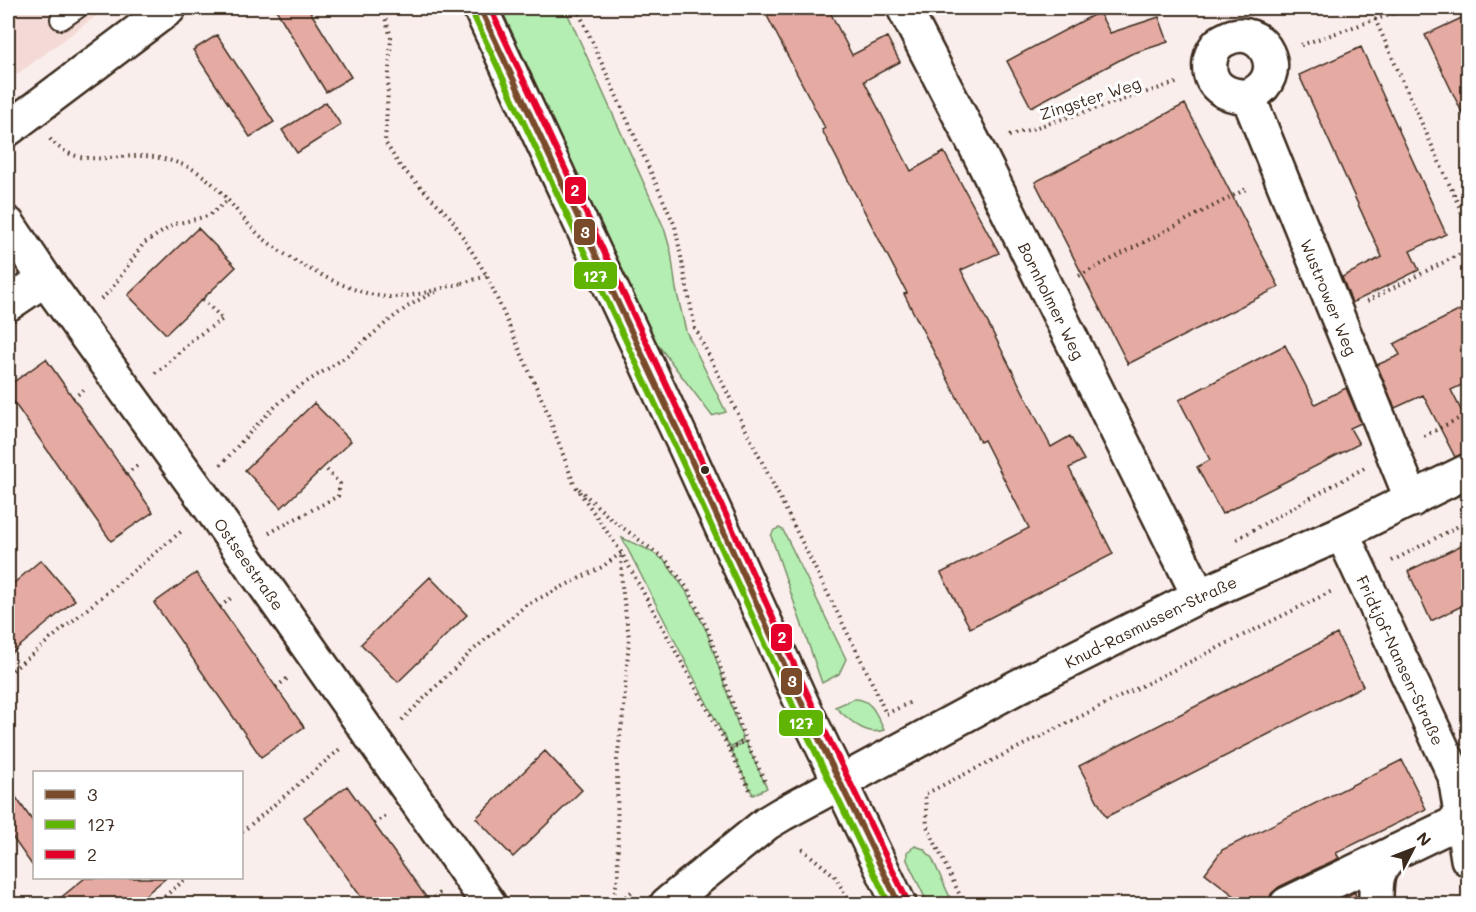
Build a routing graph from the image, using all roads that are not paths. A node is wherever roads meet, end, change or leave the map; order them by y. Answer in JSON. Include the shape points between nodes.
{"nodes":[{"id":1,"x":78,"y":8,"type":"edge"},
{"id":2,"x":167,"y":8,"type":"edge"},
{"id":3,"x":480,"y":8,"type":"edge"},
{"id":4,"x":904,"y":8,"type":"edge"},
{"id":5,"x":61,"y":19,"type":"dead end"},
{"id":6,"x":1248,"y":96,"type":"junction"},
{"id":7,"x":8,"y":129,"type":"edge"},
{"id":8,"x":8,"y":224,"type":"edge"},
{"id":9,"x":45,"y":279,"type":"junction"},
{"id":10,"x":8,"y":304,"type":"edge"},
{"id":11,"x":1468,"y":471,"type":"edge"},
{"id":12,"x":1412,"y":500,"type":"junction"},
{"id":13,"x":1342,"y":533,"type":"junction"},
{"id":14,"x":1199,"y":596,"type":"junction"},
{"id":15,"x":839,"y":784,"type":"junction"},
{"id":16,"x":1465,"y":819,"type":"edge"},
{"id":17,"x":1395,"y":852,"type":"junction"},
{"id":18,"x":1468,"y":859,"type":"edge"},
{"id":19,"x":489,"y":904,"type":"edge"},
{"id":20,"x":667,"y":904,"type":"edge"},
{"id":21,"x":899,"y":904,"type":"edge"},
{"id":22,"x":1287,"y":904,"type":"edge"},
{"id":23,"x":1376,"y":904,"type":"edge"}],
"edges":[{"from":1,"to":5,"type":"lane"},
{"from":2,"to":7,"type":"street"},
{"from":3,"to":15,"type":"street"},
{"from":4,"to":14,"type":"street","name":"Bornholmer Weg"},
{"from":6,"to":6,"type":"street","via":[[1257,93],[1269,78],[1269,56],[1260,42],[1251,37],[1232,36],[1215,48],[1210,72],[1218,88],[1227,94]]},
{"from":6,"to":12,"type":"street","name":"Wustrower Weg"},
{"from":8,"to":9,"type":"street","name":"Ostseestraße"},
{"from":9,"to":10,"type":"street"},
{"from":9,"to":19,"type":"street","name":"Ostseestraße"},
{"from":11,"to":12,"type":"street","name":"Knud-Rasmussen-Straße"},
{"from":12,"to":13,"type":"street","name":"Knud-Rasmussen-Straße"},
{"from":13,"to":14,"type":"street","name":"Knud-Rasmussen-Straße"},
{"from":13,"to":16,"type":"street","name":"Fridtjof-Nansen-Straße","via":[[1455,776]]},
{"from":14,"to":15,"type":"street","name":"Knud-Rasmussen-Straße","via":[[1017,687]]},
{"from":15,"to":20,"type":"street","name":"Knud-Rasmussen-Straße","via":[[767,823]]},
{"from":15,"to":21,"type":"street"},
{"from":16,"to":17,"type":"street"},
{"from":16,"to":18,"type":"street","name":"Fridtjof-Nansen-Straße"},
{"from":17,"to":22,"type":"street"},
{"from":17,"to":23,"type":"street","via":[[1376,877]]}]}
